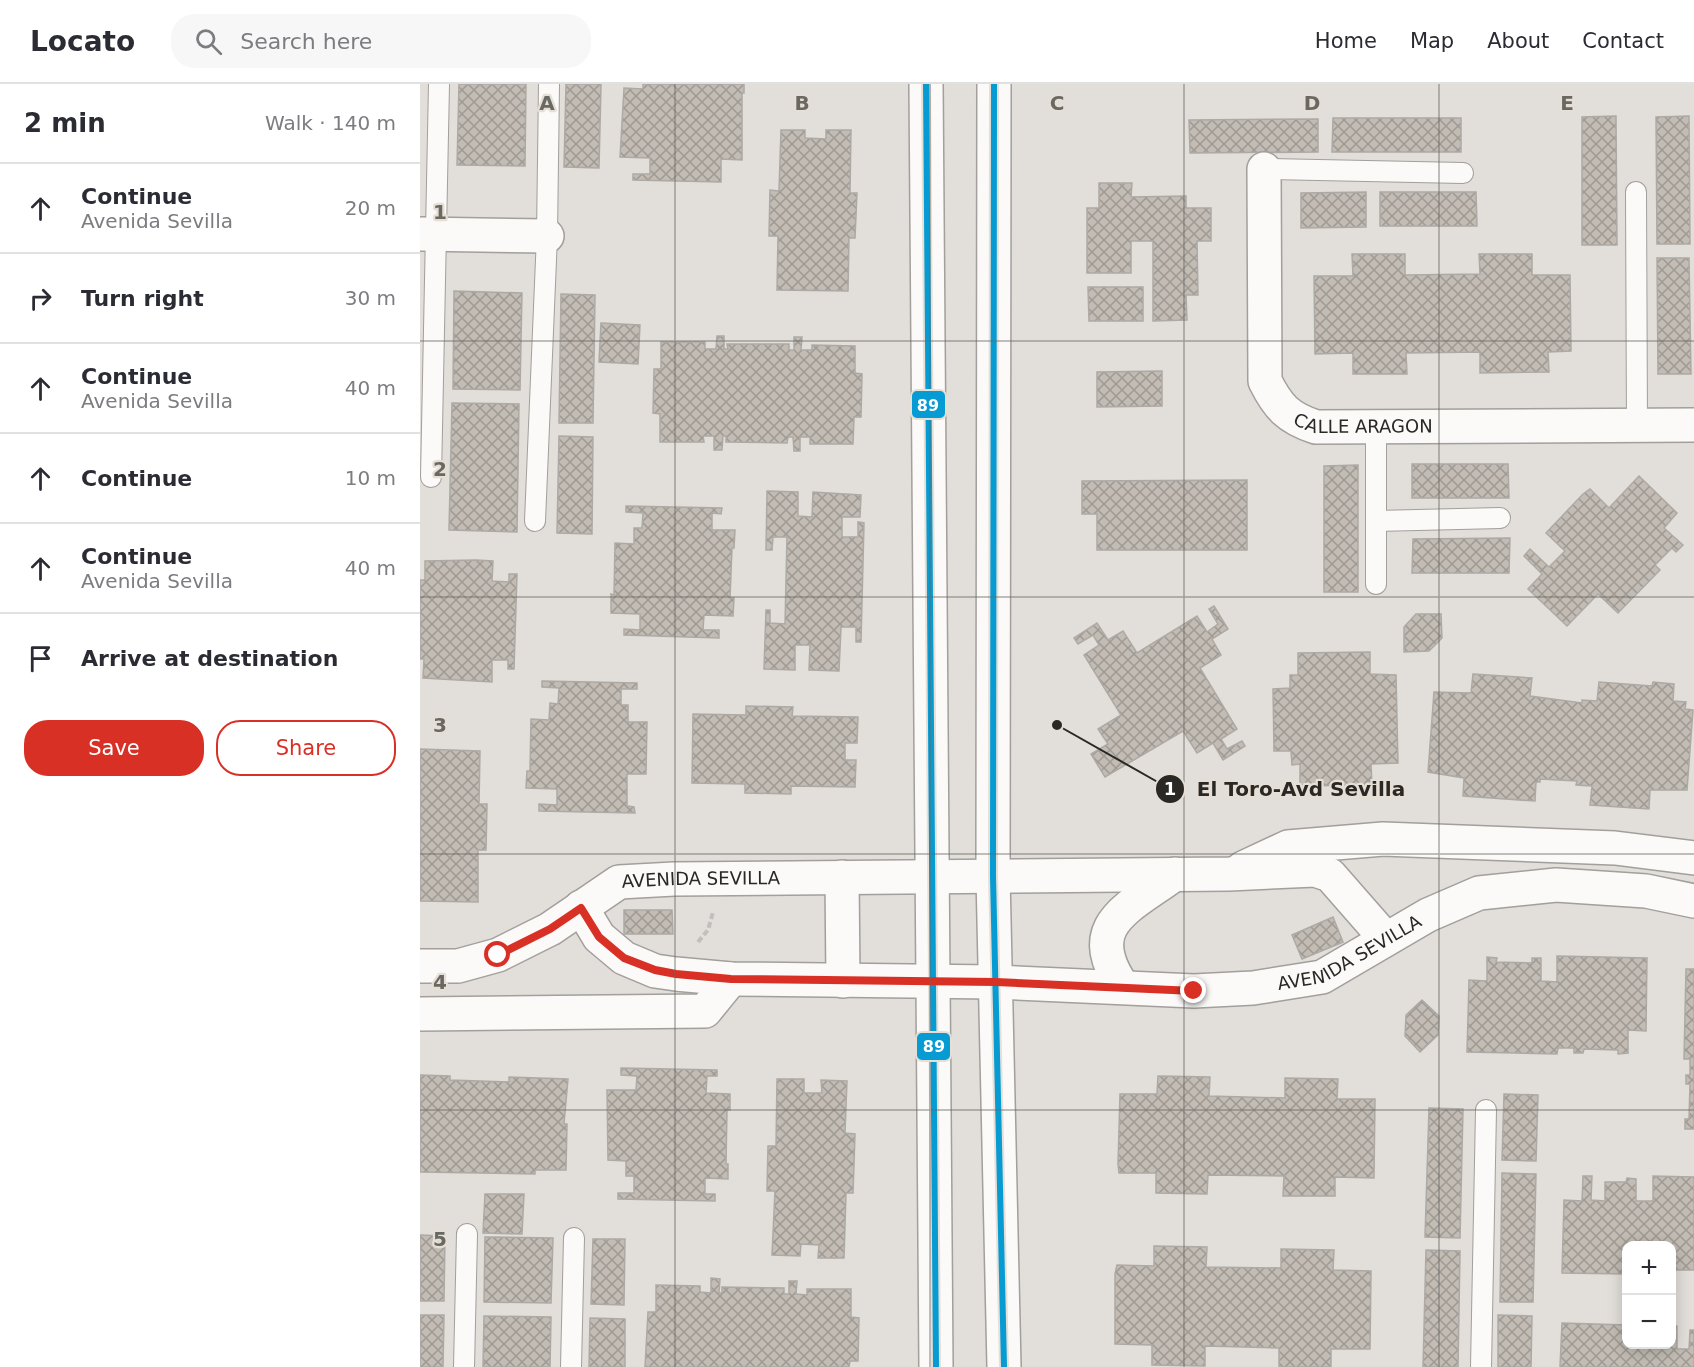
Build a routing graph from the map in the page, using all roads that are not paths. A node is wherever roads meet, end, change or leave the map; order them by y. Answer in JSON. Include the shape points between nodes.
{"nodes":[{"id":1,"x":439,"y":84,"type":"edge"},
{"id":2,"x":549,"y":84,"type":"edge"},
{"id":3,"x":926,"y":84,"type":"edge"},
{"id":4,"x":994,"y":84,"type":"edge"},
{"id":5,"x":1264,"y":169,"type":"joint"},
{"id":6,"x":1463,"y":173,"type":"dead end"},
{"id":7,"x":1636,"y":192,"type":"dead end"},
{"id":8,"x":428,"y":234,"type":"edge"},
{"id":9,"x":547,"y":236,"type":"junction"},
{"id":10,"x":1694,"y":425,"type":"edge"},
{"id":11,"x":1376,"y":426,"type":"junction"},
{"id":12,"x":1637,"y":426,"type":"junction"},
{"id":13,"x":430,"y":477,"type":"dead end"},
{"id":14,"x":1500,"y":518,"type":"dead end"},
{"id":15,"x":535,"y":521,"type":"dead end"},
{"id":16,"x":1376,"y":521,"type":"junction"},
{"id":17,"x":1376,"y":584,"type":"dead end"},
{"id":18,"x":1694,"y":858,"type":"edge"},
{"id":19,"x":1175,"y":874,"type":"junction"},
{"id":20,"x":1229,"y":874,"type":"junction"},
{"id":21,"x":933,"y":876,"type":"junction"},
{"id":22,"x":993,"y":876,"type":"junction"},
{"id":23,"x":842,"y":877,"type":"junction"},
{"id":24,"x":1694,"y":901,"type":"edge"},
{"id":25,"x":581,"y":908,"type":"junction"},
{"id":26,"x":1386,"y":939,"type":"junction"},
{"id":27,"x":420,"y":966,"type":"edge"},
{"id":28,"x":731,"y":979,"type":"junction"},
{"id":29,"x":843,"y":981,"type":"junction"},
{"id":30,"x":996,"y":982,"type":"junction"},
{"id":31,"x":933,"y":983,"type":"junction"},
{"id":32,"x":1123,"y":987,"type":"junction"},
{"id":33,"x":420,"y":1014,"type":"edge"},
{"id":34,"x":1486,"y":1110,"type":"dead end"},
{"id":35,"x":467,"y":1234,"type":"dead end"},
{"id":36,"x":574,"y":1238,"type":"dead end"},
{"id":37,"x":464,"y":1367,"type":"edge"},
{"id":38,"x":571,"y":1367,"type":"edge"},
{"id":39,"x":936,"y":1367,"type":"edge"},
{"id":40,"x":1004,"y":1367,"type":"edge"},
{"id":41,"x":1480,"y":1367,"type":"edge"}],
"edges":[{"from":1,"to":8,"type":"lane"},
{"from":2,"to":9,"type":"lane"},
{"from":3,"to":21,"type":"street"},
{"from":4,"to":22,"type":"street"},
{"from":5,"to":6,"type":"lane"},
{"from":5,"to":11,"type":"street","name":"CALLE ARAGON","via":[[1265,381],[1276,402],[1295,420],[1316,427]]},
{"from":7,"to":12,"type":"lane"},
{"from":8,"to":9,"type":"street"},
{"from":8,"to":13,"type":"lane"},
{"from":9,"to":15,"type":"lane"},
{"from":10,"to":12,"type":"street","name":"CALLE ARAGON"},
{"from":11,"to":12,"type":"street","name":"CALLE ARAGON"},
{"from":11,"to":16,"type":"lane"},
{"from":14,"to":16,"type":"lane"},
{"from":16,"to":17,"type":"lane"},
{"from":18,"to":20,"type":"street","via":[[1615,848],[1383,839],[1288,847]]},
{"from":19,"to":20,"type":"street"},
{"from":19,"to":22,"type":"street"},
{"from":19,"to":32,"type":"street","via":[[1114,919],[1105,942],[1108,966]]},
{"from":20,"to":26,"type":"street","via":[[1316,870],[1330,875]]},
{"from":21,"to":22,"type":"street","name":"AVENIDA SEVILLA"},
{"from":21,"to":23,"type":"street","name":"AVENIDA SEVILLA"},
{"from":21,"to":31,"type":"street"},
{"from":22,"to":30,"type":"street"},
{"from":23,"to":25,"type":"street","name":"AVENIDA SEVILLA","via":[[619,882]]},
{"from":23,"to":29,"type":"street"},
{"from":24,"to":26,"type":"street","name":"AVENIDA SEVILLA","via":[[1646,891],[1556,885],[1479,893]]},
{"from":25,"to":27,"type":"street","name":"AVENIDA SEVILLA","via":[[498,955],[458,966]]},
{"from":25,"to":28,"type":"street","via":[[599,937],[624,958],[655,970]]},
{"from":26,"to":32,"type":"street","name":"AVENIDA SEVILLA","via":[[1322,978],[1194,991]]},
{"from":28,"to":29,"type":"street"},
{"from":28,"to":33,"type":"street","via":[[705,1011]]},
{"from":29,"to":31,"type":"street"},
{"from":30,"to":31,"type":"street","name":"AVENIDA SEVILLA"},
{"from":30,"to":32,"type":"street","name":"AVENIDA SEVILLA"},
{"from":30,"to":40,"type":"street"},
{"from":31,"to":39,"type":"street"},
{"from":34,"to":41,"type":"lane"},
{"from":35,"to":37,"type":"lane"},
{"from":36,"to":38,"type":"lane"}]}
